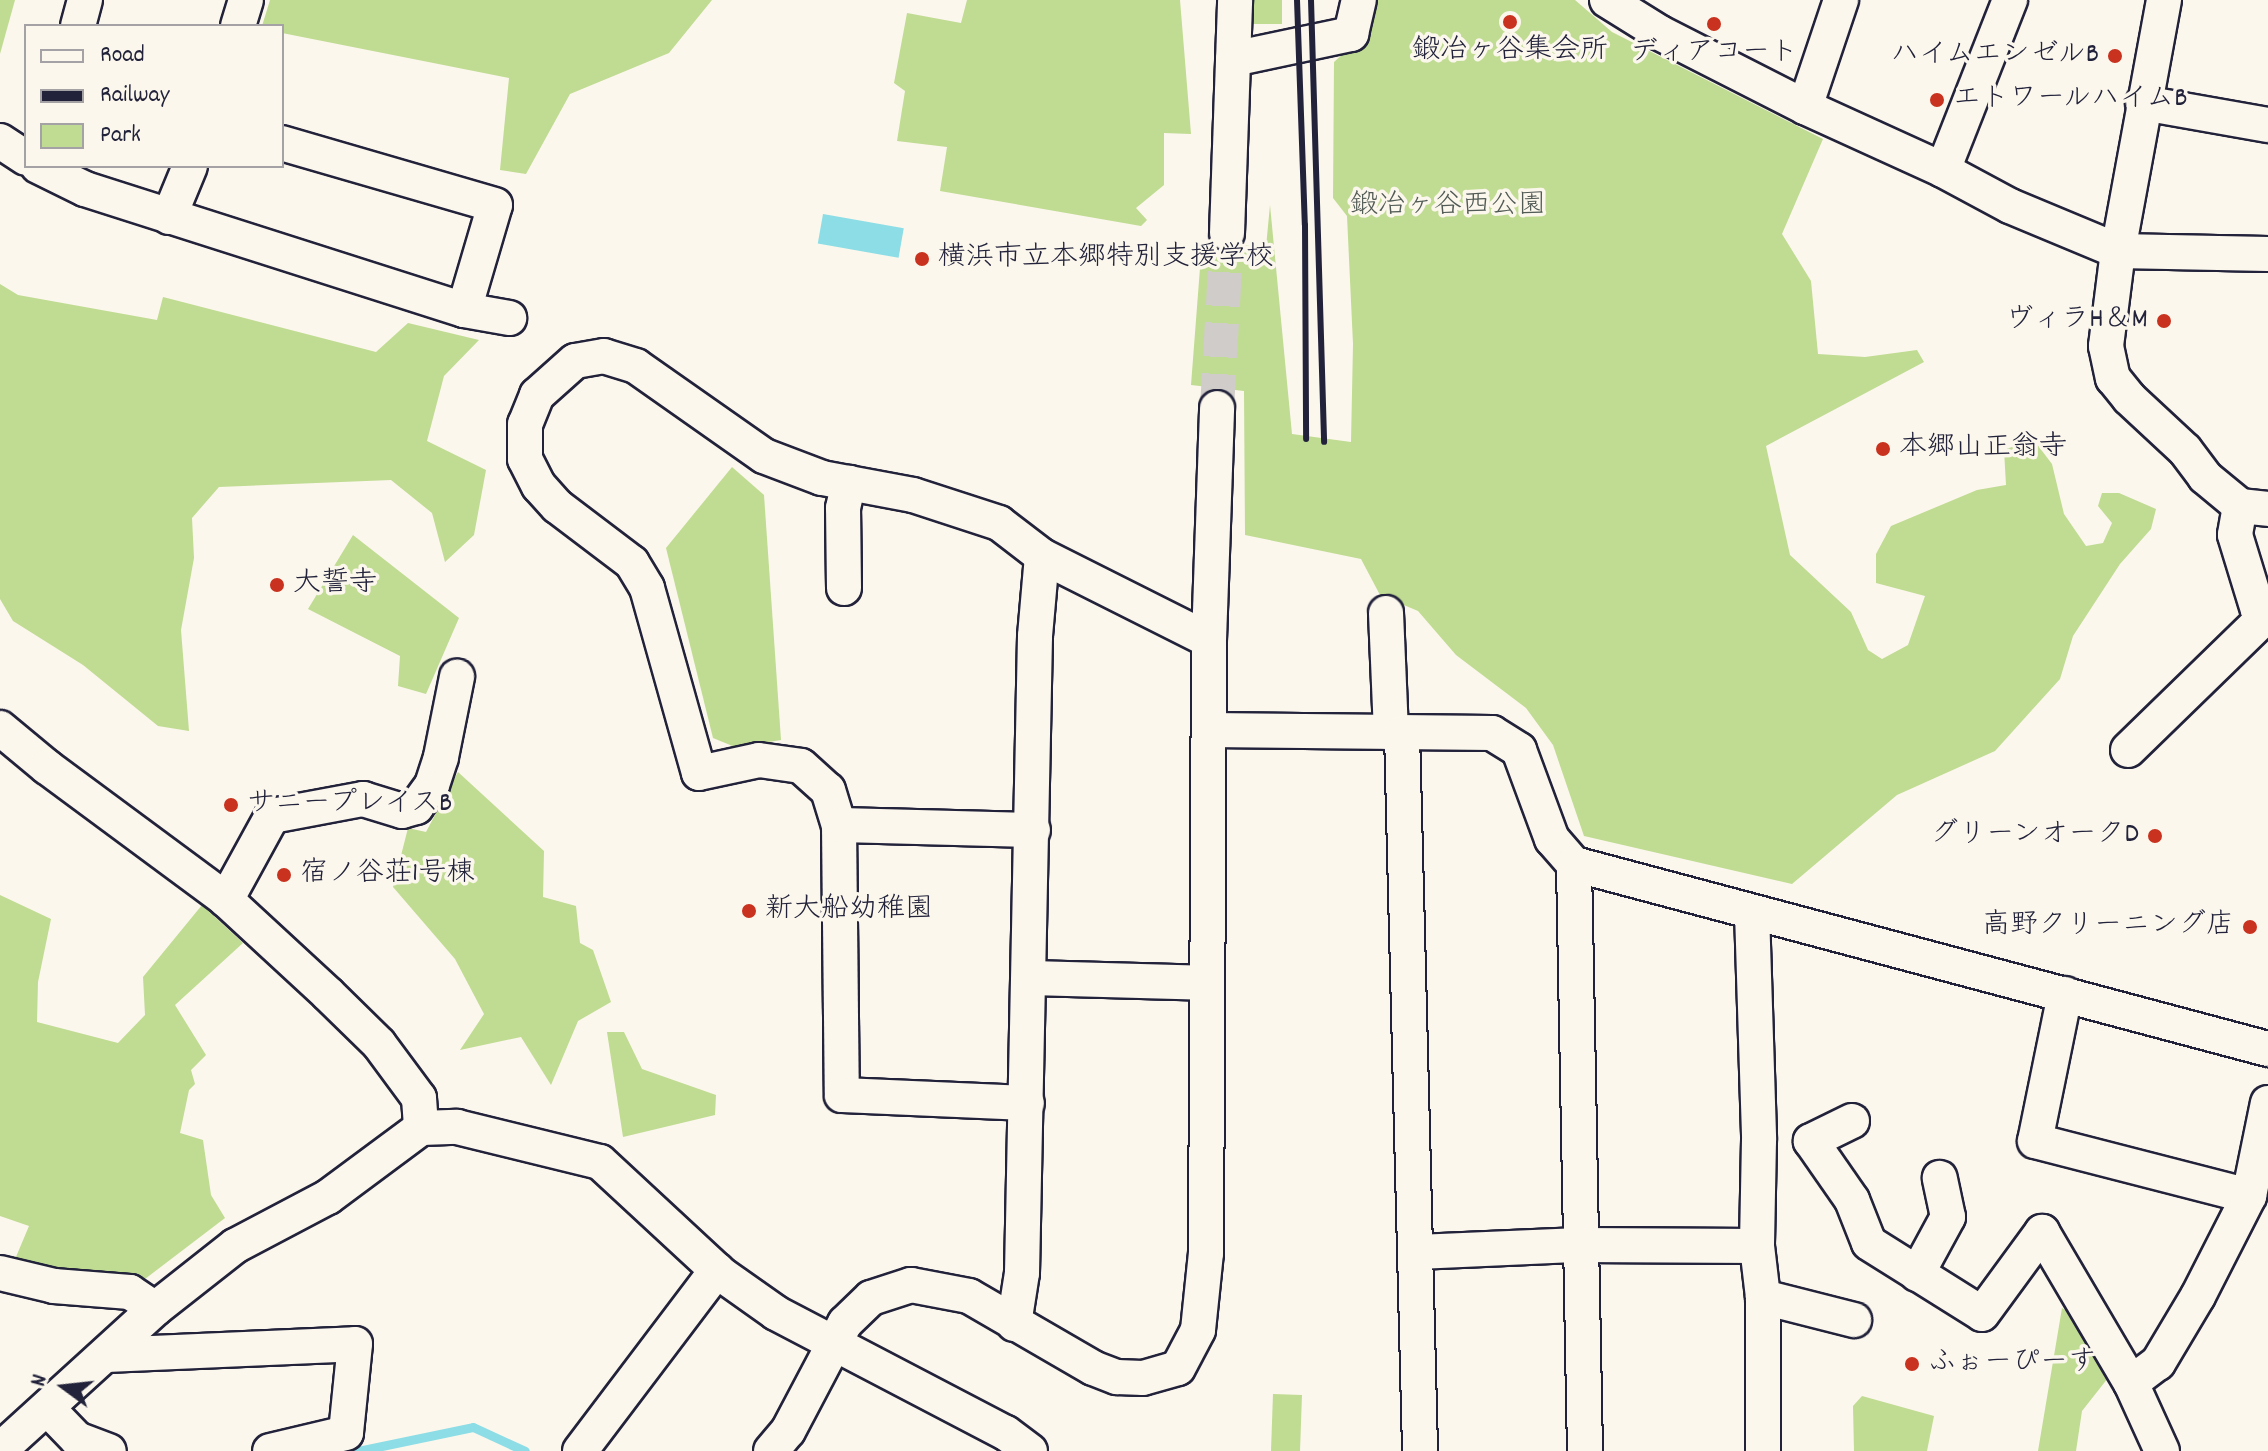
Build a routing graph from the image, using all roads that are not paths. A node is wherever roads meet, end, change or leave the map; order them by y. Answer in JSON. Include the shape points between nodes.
{"nodes":[{"id":1,"x":85,"y":0,"type":"edge"},
{"id":2,"x":246,"y":0,"type":"edge"},
{"id":3,"x":1235,"y":0,"type":"edge"},
{"id":4,"x":1359,"y":0,"type":"edge"},
{"id":5,"x":1607,"y":0,"type":"edge"},
{"id":6,"x":1841,"y":0,"type":"edge"},
{"id":7,"x":2010,"y":0,"type":"edge"},
{"id":8,"x":2164,"y":0,"type":"edge"},
{"id":9,"x":79,"y":24,"type":"edge"},
{"id":10,"x":239,"y":24,"type":"edge"},
{"id":11,"x":1233,"y":59,"type":"junction"},
{"id":12,"x":2143,"y":103,"type":"junction"},
{"id":13,"x":1805,"y":107,"type":"junction"},
{"id":14,"x":2268,"y":125,"type":"edge"},
{"id":15,"x":0,"y":141,"type":"edge"},
{"id":16,"x":284,"y":144,"type":"edge"},
{"id":17,"x":24,"y":157,"type":"edge"},
{"id":18,"x":42,"y":168,"type":"edge"},
{"id":19,"x":189,"y":168,"type":"edge"},
{"id":20,"x":1943,"y":170,"type":"junction"},
{"id":21,"x":169,"y":217,"type":"junction"},
{"id":22,"x":1227,"y":233,"type":"tunnel mouth"},
{"id":23,"x":2118,"y":251,"type":"junction"},
{"id":24,"x":2268,"y":254,"type":"edge"},
{"id":25,"x":464,"y":310,"type":"junction"},
{"id":26,"x":509,"y":318,"type":"dead end"},
{"id":27,"x":1217,"y":408,"type":"tunnel mouth"},
{"id":28,"x":849,"y":483,"type":"junction"},
{"id":29,"x":2254,"y":508,"type":"edge"},
{"id":30,"x":1042,"y":556,"type":"junction"},
{"id":31,"x":844,"y":588,"type":"dead end"},
{"id":32,"x":1386,"y":613,"type":"dead end"},
{"id":33,"x":2267,"y":616,"type":"edge"},
{"id":34,"x":1209,"y":640,"type":"junction"},
{"id":35,"x":457,"y":677,"type":"dead end"},
{"id":36,"x":0,"y":728,"type":"edge"},
{"id":37,"x":1209,"y":730,"type":"junction"},
{"id":38,"x":1397,"y":733,"type":"junction"},
{"id":39,"x":2128,"y":750,"type":"dead end"},
{"id":40,"x":839,"y":825,"type":"junction"},
{"id":41,"x":1033,"y":830,"type":"junction"},
{"id":42,"x":1574,"y":864,"type":"junction"},
{"id":43,"x":226,"y":900,"type":"junction"},
{"id":44,"x":1752,"y":912,"type":"junction"},
{"id":45,"x":1030,"y":978,"type":"junction"},
{"id":46,"x":1205,"y":983,"type":"junction"},
{"id":47,"x":2065,"y":994,"type":"junction"},
{"id":48,"x":2268,"y":1049,"type":"edge"},
{"id":49,"x":1027,"y":1103,"type":"junction"},
{"id":50,"x":2268,"y":1103,"type":"edge"},
{"id":51,"x":1852,"y":1121,"type":"dead end"},
{"id":52,"x":421,"y":1128,"type":"junction"},
{"id":53,"x":1940,"y":1178,"type":"dead end"},
{"id":54,"x":2249,"y":1196,"type":"junction"},
{"id":55,"x":1580,"y":1245,"type":"junction"},
{"id":56,"x":1757,"y":1246,"type":"junction"},
{"id":57,"x":1417,"y":1252,"type":"junction"},
{"id":58,"x":717,"y":1270,"type":"junction"},
{"id":59,"x":0,"y":1273,"type":"edge"},
{"id":60,"x":1917,"y":1274,"type":"junction"},
{"id":61,"x":1763,"y":1297,"type":"junction"},
{"id":62,"x":155,"y":1309,"type":"junction"},
{"id":63,"x":1854,"y":1320,"type":"dead end"},
{"id":64,"x":1014,"y":1324,"type":"junction"},
{"id":65,"x":832,"y":1343,"type":"junction"},
{"id":66,"x":106,"y":1355,"type":"junction"},
{"id":67,"x":2131,"y":1383,"type":"junction"},
{"id":68,"x":48,"y":1409,"type":"junction"},
{"id":69,"x":0,"y":1450,"type":"edge"},
{"id":70,"x":109,"y":1451,"type":"edge"},
{"id":71,"x":270,"y":1451,"type":"edge"},
{"id":72,"x":580,"y":1451,"type":"edge"},
{"id":73,"x":771,"y":1451,"type":"edge"},
{"id":74,"x":1030,"y":1451,"type":"edge"},
{"id":75,"x":1420,"y":1451,"type":"edge"},
{"id":76,"x":1585,"y":1451,"type":"edge"},
{"id":77,"x":1763,"y":1451,"type":"edge"},
{"id":78,"x":2162,"y":1451,"type":"edge"}],
"edges":[{"from":1,"to":9,"type":"street"},
{"from":2,"to":10,"type":"street"},
{"from":3,"to":11,"type":"street"},
{"from":4,"to":11,"type":"street","via":[[1351,34]]},
{"from":5,"to":13,"type":"street"},
{"from":6,"to":13,"type":"street"},
{"from":7,"to":20,"type":"street"},
{"from":8,"to":12,"type":"street"},
{"from":11,"to":22,"type":"street"},
{"from":12,"to":14,"type":"street"},
{"from":12,"to":23,"type":"street"},
{"from":13,"to":20,"type":"street"},
{"from":15,"to":17,"type":"street"},
{"from":16,"to":25,"type":"street","via":[[495,205]]},
{"from":18,"to":21,"type":"street","via":[[85,189]]},
{"from":19,"to":21,"type":"street"},
{"from":20,"to":23,"type":"street","via":[[2010,206]]},
{"from":21,"to":25,"type":"street"},
{"from":23,"to":24,"type":"street"},
{"from":23,"to":29,"type":"street","via":[[2106,346],[2113,378],[2205,477]]},
{"from":25,"to":26,"type":"street"},
{"from":27,"to":34,"type":"street"},
{"from":28,"to":30,"type":"street","via":[[913,495],[999,523]]},
{"from":28,"to":31,"type":"street","via":[[843,508]]},
{"from":28,"to":40,"type":"street","via":[[764,456],[636,366],[604,356],[575,361],[564,369],[537,395],[525,424],[525,459],[539,486],[632,563],[647,588],[699,773],[759,760],[801,766],[828,790]]},
{"from":29,"to":33,"type":"street","via":[[2235,535],[2258,610]]},
{"from":30,"to":34,"type":"street"},
{"from":30,"to":41,"type":"street","via":[[1035,636]]},
{"from":32,"to":38,"type":"street"},
{"from":33,"to":39,"type":"street"},
{"from":34,"to":37,"type":"street"},
{"from":35,"to":43,"type":"street","via":[[441,757],[432,785],[416,807],[402,811],[363,799],[272,816]]},
{"from":36,"to":43,"type":"street"},
{"from":37,"to":38,"type":"street"},
{"from":37,"to":46,"type":"street"},
{"from":38,"to":42,"type":"street","via":[[1492,733],[1519,750],[1552,839]]},
{"from":38,"to":57,"type":"street"},
{"from":40,"to":41,"type":"street"},
{"from":40,"to":49,"type":"street","via":[[842,1095]]},
{"from":41,"to":45,"type":"street"},
{"from":42,"to":44,"type":"street"},
{"from":42,"to":55,"type":"street"},
{"from":43,"to":52,"type":"street","via":[[379,1044],[419,1098]]},
{"from":44,"to":47,"type":"street"},
{"from":44,"to":56,"type":"street"},
{"from":45,"to":46,"type":"street"},
{"from":45,"to":49,"type":"street"},
{"from":46,"to":64,"type":"street","via":[[1206,1253],[1198,1330],[1178,1368],[1143,1378],[1117,1377]]},
{"from":47,"to":48,"type":"street"},
{"from":47,"to":54,"type":"street","via":[[2035,1141]]},
{"from":49,"to":64,"type":"street","via":[[1022,1273]]},
{"from":50,"to":54,"type":"street"},
{"from":51,"to":60,"type":"street","via":[[1811,1141],[1852,1200],[1869,1243]]},
{"from":52,"to":58,"type":"street","via":[[457,1127],[600,1162]]},
{"from":52,"to":62,"type":"street","via":[[328,1197],[235,1246]]},
{"from":53,"to":60,"type":"street","via":[[1948,1217]]},
{"from":54,"to":67,"type":"street","via":[[2158,1363]]},
{"from":55,"to":56,"type":"street"},
{"from":55,"to":57,"type":"street"},
{"from":55,"to":76,"type":"street"},
{"from":56,"to":61,"type":"street"},
{"from":57,"to":75,"type":"street"},
{"from":58,"to":65,"type":"street","via":[[776,1313]]},
{"from":58,"to":72,"type":"street"},
{"from":59,"to":62,"type":"street","via":[[54,1286],[130,1292]]},
{"from":60,"to":67,"type":"street","via":[[1982,1314],[2042,1232]]},
{"from":61,"to":63,"type":"street"},
{"from":61,"to":77,"type":"street"},
{"from":62,"to":66,"type":"street"},
{"from":64,"to":65,"type":"street","via":[[969,1296],[911,1285],[871,1298]]},
{"from":65,"to":73,"type":"street","via":[[788,1431]]},
{"from":65,"to":74,"type":"street","via":[[1006,1433]]},
{"from":66,"to":68,"type":"street"},
{"from":66,"to":71,"type":"street","via":[[355,1344],[346,1433]]},
{"from":67,"to":78,"type":"street"},
{"from":68,"to":69,"type":"street"},
{"from":68,"to":70,"type":"street","via":[[77,1439]]}]}
